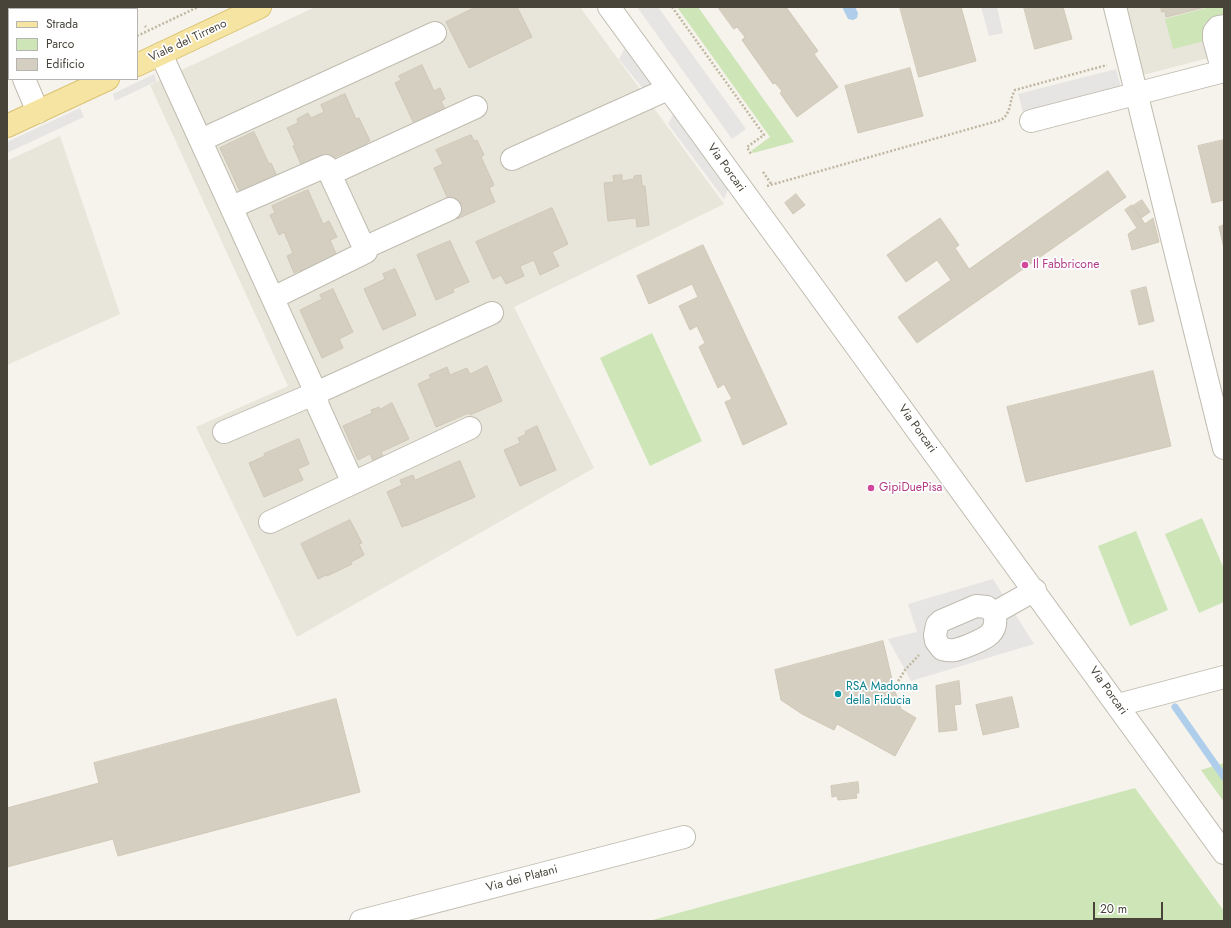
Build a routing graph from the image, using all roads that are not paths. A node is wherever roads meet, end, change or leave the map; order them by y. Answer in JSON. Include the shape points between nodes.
{"nodes":[{"id":1,"x":260,"y":7,"type":"edge"},
{"id":2,"x":609,"y":7,"type":"edge"},
{"id":3,"x":1115,"y":7,"type":"edge"},
{"id":4,"x":1224,"y":26,"type":"edge"},
{"id":5,"x":435,"y":33,"type":"dead end"},
{"id":6,"x":161,"y":54,"type":"junction"},
{"id":7,"x":138,"y":65,"type":"edge"},
{"id":8,"x":1223,"y":72,"type":"edge"},
{"id":9,"x":24,"y":80,"type":"edge"},
{"id":10,"x":106,"y":80,"type":"edge"},
{"id":11,"x":668,"y":89,"type":"junction"},
{"id":12,"x":1136,"y":95,"type":"junction"},
{"id":13,"x":476,"y":107,"type":"dead end"},
{"id":14,"x":38,"y":112,"type":"junction"},
{"id":15,"x":1031,"y":121,"type":"dead end"},
{"id":16,"x":7,"y":126,"type":"edge"},
{"id":17,"x":201,"y":140,"type":"junction"},
{"id":18,"x":512,"y":159,"type":"dead end"},
{"id":19,"x":330,"y":174,"type":"junction"},
{"id":20,"x":232,"y":207,"type":"junction"},
{"id":21,"x":450,"y":209,"type":"dead end"},
{"id":22,"x":364,"y":248,"type":"junction"},
{"id":23,"x":273,"y":298,"type":"junction"},
{"id":24,"x":492,"y":313,"type":"dead end"},
{"id":25,"x":316,"y":393,"type":"junction"},
{"id":26,"x":470,"y":428,"type":"dead end"},
{"id":27,"x":224,"y":432,"type":"dead end"},
{"id":28,"x":1224,"y":448,"type":"edge"},
{"id":29,"x":353,"y":483,"type":"junction"},
{"id":30,"x":270,"y":522,"type":"dead end"},
{"id":31,"x":1035,"y":590,"type":"junction"},
{"id":32,"x":994,"y":613,"type":"dead end"},
{"id":33,"x":1224,"y":677,"type":"edge"},
{"id":34,"x":1118,"y":705,"type":"junction"},
{"id":35,"x":684,"y":837,"type":"dead end"},
{"id":36,"x":1224,"y":853,"type":"edge"},
{"id":37,"x":361,"y":921,"type":"edge"}],
"edges":[{"from":1,"to":6,"type":"main road","name":"Viale del Tirreno"},
{"from":2,"to":11,"type":"street","name":"Via Porcari"},
{"from":3,"to":12,"type":"street"},
{"from":4,"to":8,"type":"street","via":[[1218,27],[1214,32]]},
{"from":5,"to":17,"type":"street"},
{"from":6,"to":7,"type":"main road","name":"Viale del Tirreno"},
{"from":6,"to":17,"type":"street"},
{"from":8,"to":12,"type":"street"},
{"from":9,"to":14,"type":"street"},
{"from":10,"to":14,"type":"main road"},
{"from":11,"to":18,"type":"street"},
{"from":11,"to":31,"type":"street","name":"Via Porcari"},
{"from":12,"to":15,"type":"street"},
{"from":12,"to":28,"type":"street"},
{"from":13,"to":19,"type":"street"},
{"from":14,"to":16,"type":"main road"},
{"from":17,"to":20,"type":"street"},
{"from":19,"to":20,"type":"street","via":[[326,166]]},
{"from":19,"to":22,"type":"street"},
{"from":20,"to":23,"type":"street"},
{"from":21,"to":22,"type":"street"},
{"from":22,"to":23,"type":"street","via":[[366,252]]},
{"from":23,"to":25,"type":"street"},
{"from":24,"to":25,"type":"street"},
{"from":25,"to":27,"type":"street"},
{"from":25,"to":29,"type":"street","via":[[318,406]]},
{"from":26,"to":29,"type":"street"},
{"from":29,"to":30,"type":"street"},
{"from":31,"to":32,"type":"street"},
{"from":31,"to":34,"type":"street","name":"Via Porcari"},
{"from":33,"to":34,"type":"street"},
{"from":34,"to":36,"type":"street","name":"Via Porcari"},
{"from":35,"to":37,"type":"street","name":"Via dei Platani"}]}
